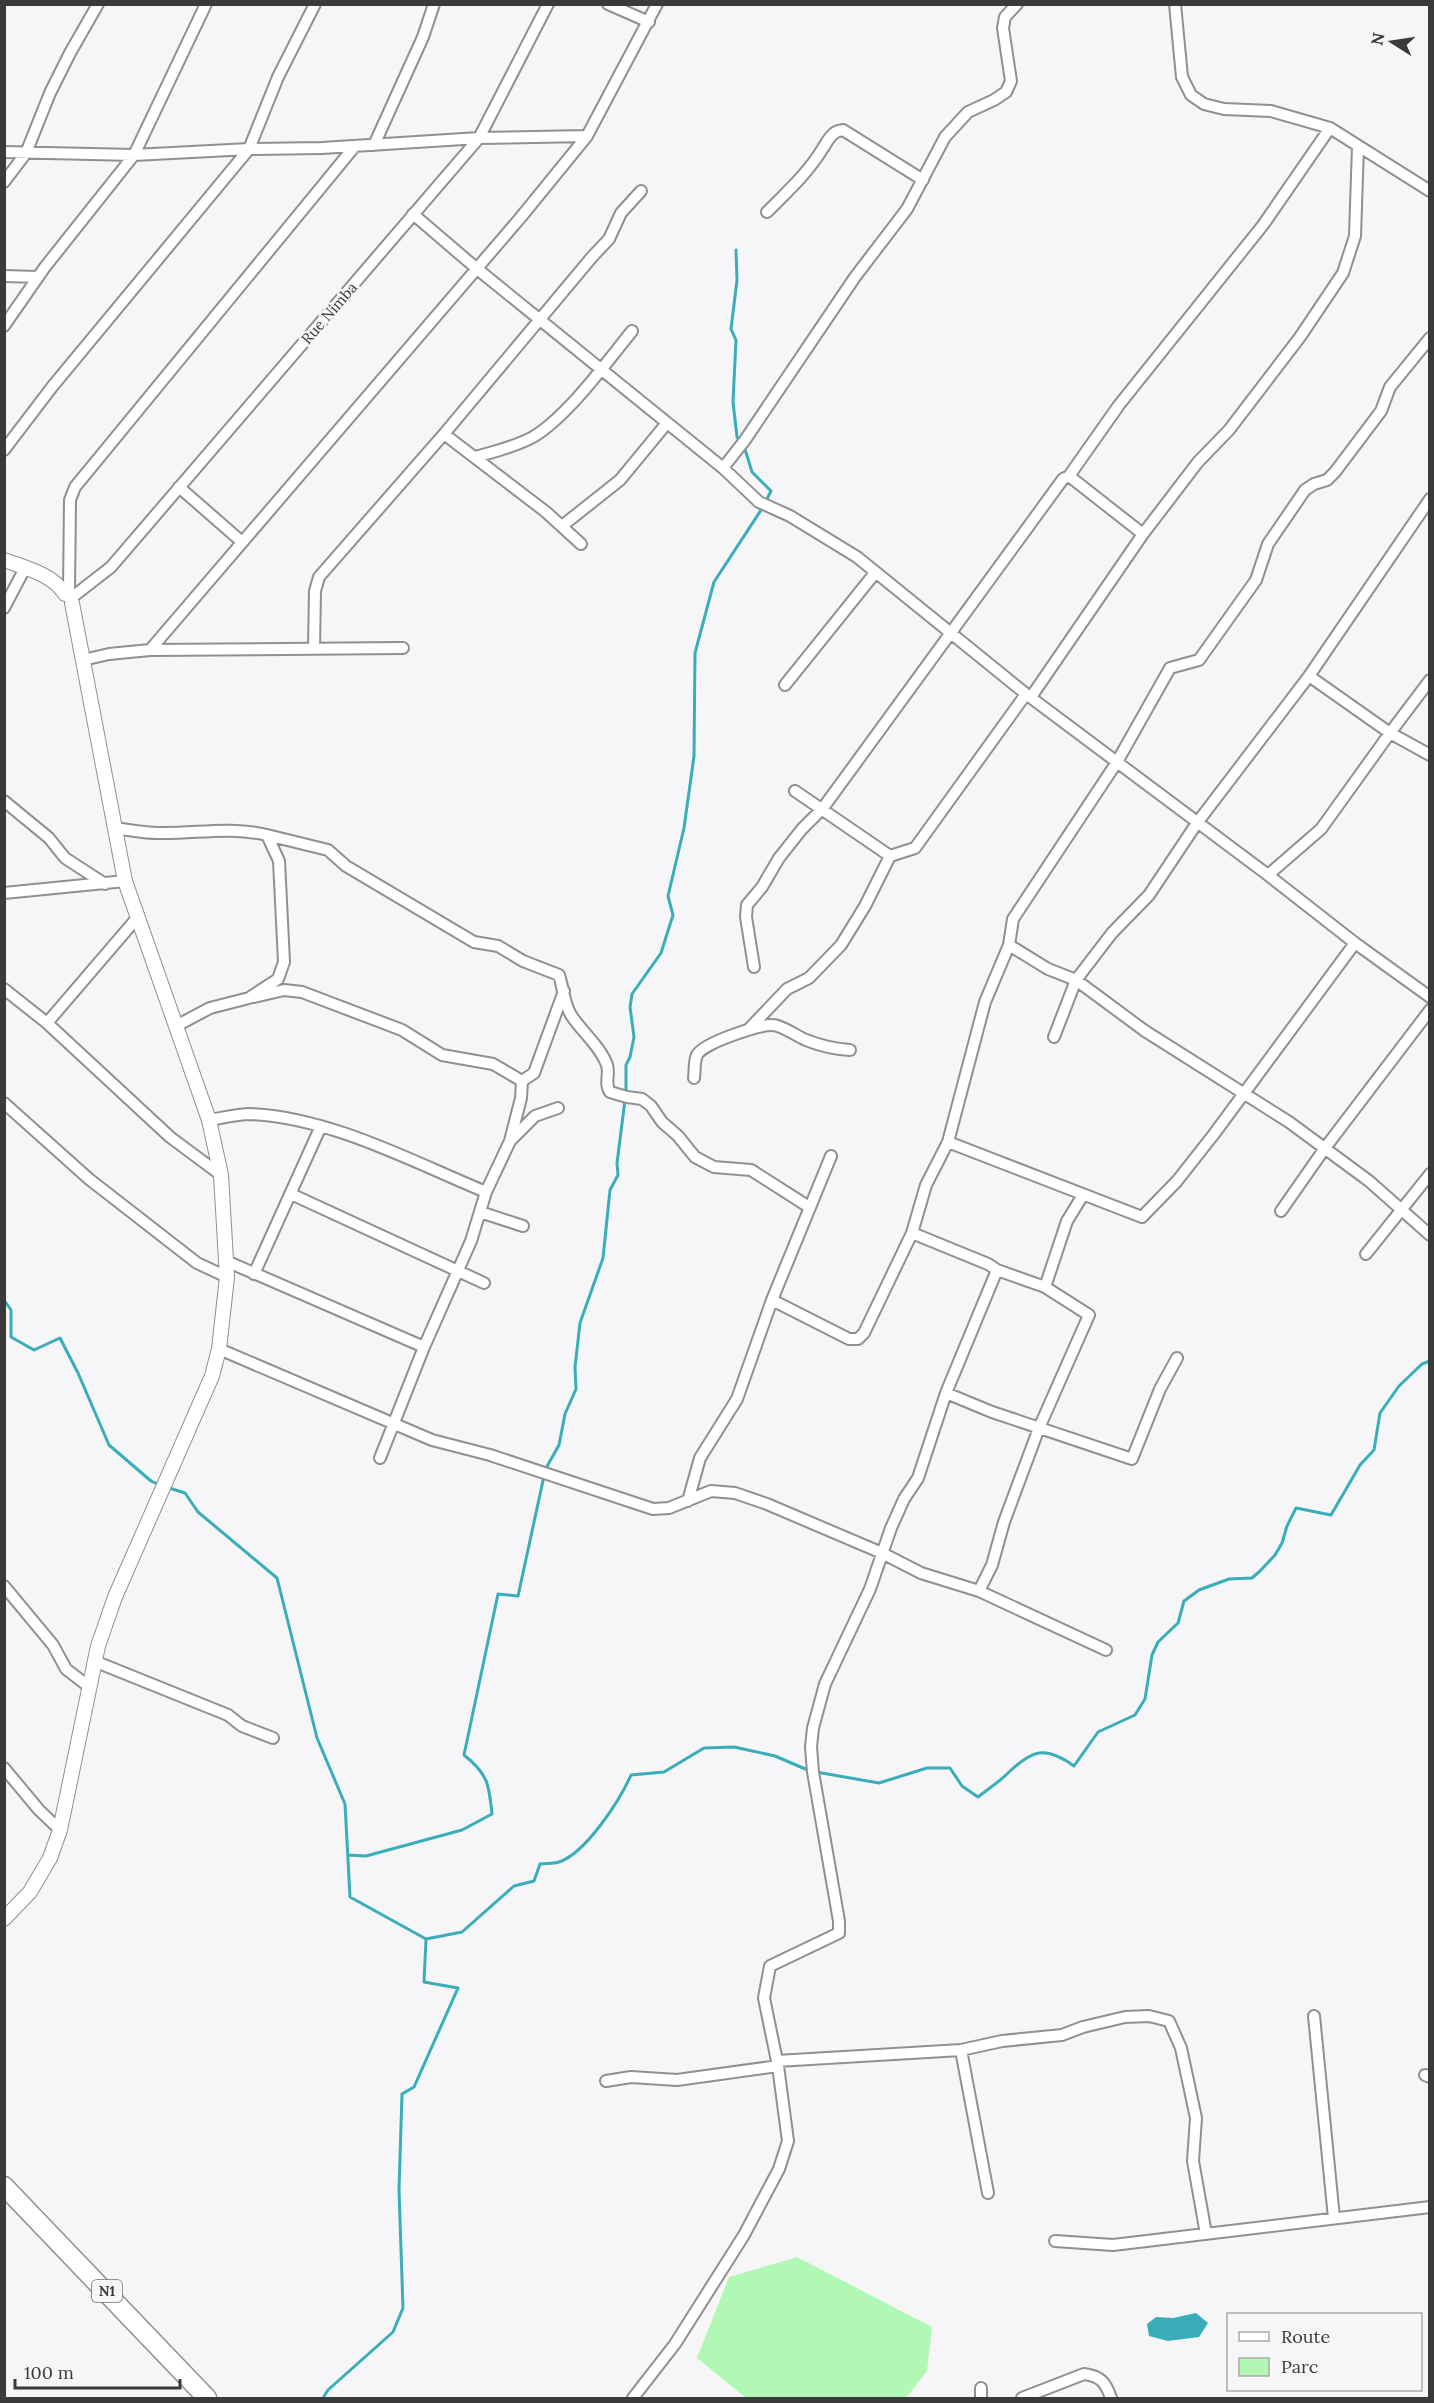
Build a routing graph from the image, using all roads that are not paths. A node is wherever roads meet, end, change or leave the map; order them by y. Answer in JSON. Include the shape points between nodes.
{"nodes":[{"id":1,"x":98,"y":4,"type":"edge"},
{"id":2,"x":206,"y":4,"type":"edge"},
{"id":3,"x":315,"y":4,"type":"edge"},
{"id":4,"x":434,"y":4,"type":"edge"},
{"id":5,"x":548,"y":4,"type":"edge"},
{"id":6,"x":608,"y":4,"type":"edge"},
{"id":7,"x":657,"y":4,"type":"edge"},
{"id":8,"x":1017,"y":4,"type":"edge"},
{"id":9,"x":1175,"y":4,"type":"edge"},
{"id":10,"x":649,"y":22,"type":"junction"},
{"id":11,"x":1330,"y":128,"type":"junction"},
{"id":12,"x":586,"y":135,"type":"junction"},
{"id":13,"x":479,"y":138,"type":"junction"},
{"id":14,"x":374,"y":145,"type":"junction"},
{"id":15,"x":355,"y":146,"type":"junction"},
{"id":16,"x":1358,"y":146,"type":"junction"},
{"id":17,"x":249,"y":149,"type":"junction"},
{"id":18,"x":4,"y":152,"type":"edge"},
{"id":19,"x":26,"y":153,"type":"junction"},
{"id":20,"x":134,"y":155,"type":"junction"},
{"id":21,"x":923,"y":180,"type":"junction"},
{"id":22,"x":4,"y":182,"type":"edge"},
{"id":23,"x":641,"y":191,"type":"dead end"},
{"id":24,"x":1430,"y":191,"type":"edge"},
{"id":25,"x":766,"y":212,"type":"dead end"},
{"id":26,"x":413,"y":214,"type":"junction"},
{"id":27,"x":476,"y":268,"type":"junction"},
{"id":28,"x":4,"y":276,"type":"edge"},
{"id":29,"x":38,"y":277,"type":"junction"},
{"id":30,"x":541,"y":320,"type":"junction"},
{"id":31,"x":4,"y":326,"type":"edge"},
{"id":32,"x":632,"y":331,"type":"dead end"},
{"id":33,"x":1430,"y":338,"type":"edge"},
{"id":34,"x":601,"y":369,"type":"junction"},
{"id":35,"x":667,"y":423,"type":"junction"},
{"id":36,"x":444,"y":434,"type":"junction"},
{"id":37,"x":4,"y":450,"type":"edge"},
{"id":38,"x":476,"y":457,"type":"junction"},
{"id":39,"x":723,"y":468,"type":"junction"},
{"id":40,"x":1069,"y":476,"type":"junction"},
{"id":41,"x":179,"y":487,"type":"junction"},
{"id":42,"x":1430,"y":499,"type":"edge"},
{"id":43,"x":562,"y":526,"type":"junction"},
{"id":44,"x":1143,"y":534,"type":"junction"},
{"id":45,"x":242,"y":542,"type":"junction"},
{"id":46,"x":581,"y":544,"type":"dead end"},
{"id":47,"x":4,"y":560,"type":"edge"},
{"id":48,"x":25,"y":568,"type":"junction"},
{"id":49,"x":875,"y":573,"type":"junction"},
{"id":50,"x":70,"y":596,"type":"junction"},
{"id":51,"x":4,"y":608,"type":"edge"},
{"id":52,"x":949,"y":634,"type":"junction"},
{"id":53,"x":314,"y":648,"type":"junction"},
{"id":54,"x":403,"y":648,"type":"dead end"},
{"id":55,"x":150,"y":650,"type":"junction"},
{"id":56,"x":83,"y":660,"type":"junction"},
{"id":57,"x":1309,"y":676,"type":"junction"},
{"id":58,"x":1430,"y":680,"type":"edge"},
{"id":59,"x":785,"y":685,"type":"dead end"},
{"id":60,"x":1028,"y":696,"type":"junction"},
{"id":61,"x":1390,"y":733,"type":"junction"},
{"id":62,"x":1430,"y":755,"type":"edge"},
{"id":63,"x":1117,"y":762,"type":"junction"},
{"id":64,"x":795,"y":791,"type":"dead end"},
{"id":65,"x":4,"y":801,"type":"edge"},
{"id":66,"x":823,"y":808,"type":"junction"},
{"id":67,"x":1197,"y":823,"type":"junction"},
{"id":68,"x":115,"y":828,"type":"junction"},
{"id":69,"x":267,"y":835,"type":"junction"},
{"id":70,"x":890,"y":856,"type":"junction"},
{"id":71,"x":1268,"y":875,"type":"junction"},
{"id":72,"x":125,"y":881,"type":"junction"},
{"id":73,"x":105,"y":884,"type":"junction"},
{"id":74,"x":4,"y":893,"type":"edge"},
{"id":75,"x":137,"y":918,"type":"junction"},
{"id":76,"x":1355,"y":943,"type":"junction"},
{"id":77,"x":1009,"y":945,"type":"junction"},
{"id":78,"x":754,"y":966,"type":"dead end"},
{"id":79,"x":1076,"y":980,"type":"junction"},
{"id":80,"x":4,"y":989,"type":"edge"},
{"id":81,"x":564,"y":990,"type":"junction"},
{"id":82,"x":249,"y":998,"type":"junction"},
{"id":83,"x":1430,"y":998,"type":"edge"},
{"id":84,"x":1430,"y":1010,"type":"edge"},
{"id":85,"x":47,"y":1023,"type":"junction"},
{"id":86,"x":176,"y":1026,"type":"junction"},
{"id":87,"x":748,"y":1030,"type":"junction"},
{"id":88,"x":1054,"y":1037,"type":"dead end"},
{"id":89,"x":850,"y":1050,"type":"dead end"},
{"id":90,"x":694,"y":1078,"type":"dead end"},
{"id":91,"x":522,"y":1081,"type":"junction"},
{"id":92,"x":1244,"y":1092,"type":"junction"},
{"id":93,"x":4,"y":1104,"type":"edge"},
{"id":94,"x":558,"y":1108,"type":"dead end"},
{"id":95,"x":209,"y":1120,"type":"junction"},
{"id":96,"x":321,"y":1126,"type":"junction"},
{"id":97,"x":510,"y":1141,"type":"junction"},
{"id":98,"x":948,"y":1142,"type":"junction"},
{"id":99,"x":1325,"y":1148,"type":"junction"},
{"id":100,"x":831,"y":1156,"type":"dead end"},
{"id":101,"x":221,"y":1174,"type":"junction"},
{"id":102,"x":1430,"y":1174,"type":"edge"},
{"id":103,"x":486,"y":1192,"type":"junction"},
{"id":104,"x":291,"y":1194,"type":"junction"},
{"id":105,"x":1083,"y":1195,"type":"junction"},
{"id":106,"x":809,"y":1207,"type":"junction"},
{"id":107,"x":1401,"y":1209,"type":"junction"},
{"id":108,"x":1281,"y":1211,"type":"dead end"},
{"id":109,"x":480,"y":1212,"type":"junction"},
{"id":110,"x":523,"y":1226,"type":"dead end"},
{"id":111,"x":912,"y":1233,"type":"junction"},
{"id":112,"x":1430,"y":1235,"type":"edge"},
{"id":113,"x":1366,"y":1254,"type":"dead end"},
{"id":114,"x":226,"y":1262,"type":"junction"},
{"id":115,"x":458,"y":1270,"type":"junction"},
{"id":116,"x":997,"y":1270,"type":"junction"},
{"id":117,"x":255,"y":1274,"type":"junction"},
{"id":118,"x":227,"y":1277,"type":"junction"},
{"id":119,"x":484,"y":1283,"type":"dead end"},
{"id":120,"x":1045,"y":1287,"type":"junction"},
{"id":121,"x":772,"y":1300,"type":"junction"},
{"id":122,"x":424,"y":1347,"type":"junction"},
{"id":123,"x":219,"y":1349,"type":"junction"},
{"id":124,"x":1177,"y":1358,"type":"dead end"},
{"id":125,"x":946,"y":1393,"type":"junction"},
{"id":126,"x":394,"y":1424,"type":"junction"},
{"id":127,"x":1039,"y":1428,"type":"junction"},
{"id":128,"x":380,"y":1458,"type":"dead end"},
{"id":129,"x":688,"y":1501,"type":"junction"},
{"id":130,"x":882,"y":1553,"type":"junction"},
{"id":131,"x":4,"y":1587,"type":"edge"},
{"id":132,"x":979,"y":1591,"type":"junction"},
{"id":133,"x":1107,"y":1650,"type":"dead end"},
{"id":134,"x":94,"y":1661,"type":"junction"},
{"id":135,"x":88,"y":1686,"type":"junction"},
{"id":136,"x":273,"y":1738,"type":"dead end"},
{"id":137,"x":4,"y":1768,"type":"edge"},
{"id":138,"x":60,"y":1830,"type":"junction"},
{"id":139,"x":4,"y":1919,"type":"edge"},
{"id":140,"x":1314,"y":2016,"type":"dead end"},
{"id":141,"x":961,"y":2050,"type":"junction"},
{"id":142,"x":778,"y":2063,"type":"junction"},
{"id":143,"x":606,"y":2081,"type":"dead end"},
{"id":144,"x":4,"y":2186,"type":"edge"},
{"id":145,"x":988,"y":2193,"type":"dead end"},
{"id":146,"x":1430,"y":2206,"type":"edge"},
{"id":147,"x":1334,"y":2218,"type":"junction"},
{"id":148,"x":1206,"y":2234,"type":"junction"},
{"id":149,"x":1055,"y":2241,"type":"dead end"},
{"id":150,"x":207,"y":2398,"type":"edge"},
{"id":151,"x":633,"y":2398,"type":"edge"},
{"id":152,"x":1022,"y":2398,"type":"edge"},
{"id":153,"x":1111,"y":2398,"type":"edge"}],
"edges":[{"from":1,"to":19,"type":"street","via":[[60,73]]},
{"from":2,"to":20,"type":"street"},
{"from":3,"to":17,"type":"street","via":[[278,77]]},
{"from":4,"to":14,"type":"street"},
{"from":5,"to":13,"type":"street","name":"Rue Nimba"},
{"from":6,"to":10,"type":"street"},
{"from":7,"to":10,"type":"street"},
{"from":8,"to":21,"type":"street","via":[[1005,17],[1003,28],[1011,81],[1006,92],[957,122]]},
{"from":9,"to":11,"type":"street","via":[[1182,77],[1191,95],[1204,104],[1224,109],[1271,111]]},
{"from":10,"to":12,"type":"street"},
{"from":11,"to":16,"type":"street"},
{"from":11,"to":40,"type":"street","via":[[1263,225],[1119,405]]},
{"from":12,"to":13,"type":"street"},
{"from":12,"to":27,"type":"street"},
{"from":13,"to":14,"type":"street"},
{"from":13,"to":26,"type":"street","name":"Rue Nimba"},
{"from":14,"to":15,"type":"street"},
{"from":15,"to":17,"type":"street"},
{"from":15,"to":50,"type":"street","via":[[75,487],[70,500]]},
{"from":16,"to":24,"type":"street"},
{"from":16,"to":44,"type":"street","via":[[1355,236],[1343,273],[1229,430],[1198,462]]},
{"from":17,"to":20,"type":"street"},
{"from":17,"to":37,"type":"street"},
{"from":18,"to":19,"type":"street"},
{"from":19,"to":20,"type":"street"},
{"from":19,"to":22,"type":"street"},
{"from":20,"to":29,"type":"street"},
{"from":21,"to":25,"type":"street","via":[[843,130],[837,130],[814,164]]},
{"from":21,"to":39,"type":"street","via":[[907,209]]},
{"from":23,"to":30,"type":"street","via":[[621,213],[609,239]]},
{"from":26,"to":27,"type":"street"},
{"from":26,"to":41,"type":"street","name":"Rue Nimba"},
{"from":27,"to":30,"type":"street"},
{"from":27,"to":45,"type":"street"},
{"from":28,"to":29,"type":"street"},
{"from":29,"to":31,"type":"street"},
{"from":30,"to":34,"type":"street"},
{"from":30,"to":36,"type":"street"},
{"from":32,"to":34,"type":"street"},
{"from":33,"to":63,"type":"street","via":[[1390,387],[1381,411],[1335,472],[1305,490],[1268,544],[1256,580],[1199,660],[1170,668]]},
{"from":34,"to":35,"type":"street"},
{"from":34,"to":38,"type":"street","via":[[535,436]]},
{"from":35,"to":39,"type":"street"},
{"from":35,"to":43,"type":"street","via":[[620,480]]},
{"from":36,"to":38,"type":"street"},
{"from":36,"to":53,"type":"street","via":[[319,577],[315,591]]},
{"from":38,"to":43,"type":"street"},
{"from":39,"to":49,"type":"street","via":[[759,502],[857,557]]},
{"from":40,"to":44,"type":"street"},
{"from":40,"to":52,"type":"street"},
{"from":41,"to":45,"type":"street"},
{"from":41,"to":50,"type":"street","name":"Rue Nimba","via":[[111,567]]},
{"from":42,"to":57,"type":"street"},
{"from":43,"to":46,"type":"street"},
{"from":44,"to":60,"type":"street"},
{"from":45,"to":55,"type":"street"},
{"from":47,"to":48,"type":"street"},
{"from":48,"to":50,"type":"street","via":[[44,575]]},
{"from":48,"to":51,"type":"street"},
{"from":49,"to":52,"type":"street"},
{"from":49,"to":59,"type":"street"},
{"from":50,"to":56,"type":"street"},
{"from":52,"to":60,"type":"street"},
{"from":52,"to":66,"type":"street"},
{"from":53,"to":54,"type":"street"},
{"from":53,"to":55,"type":"street"},
{"from":55,"to":56,"type":"street"},
{"from":56,"to":68,"type":"street"},
{"from":57,"to":61,"type":"street"},
{"from":57,"to":67,"type":"street"},
{"from":58,"to":61,"type":"street"},
{"from":60,"to":63,"type":"street"},
{"from":60,"to":70,"type":"street","via":[[915,848]]},
{"from":61,"to":62,"type":"street"},
{"from":61,"to":71,"type":"street","via":[[1321,829]]},
{"from":63,"to":67,"type":"street"},
{"from":63,"to":77,"type":"street","via":[[1013,919]]},
{"from":64,"to":66,"type":"street"},
{"from":65,"to":73,"type":"street","via":[[49,838],[65,858]]},
{"from":66,"to":70,"type":"street"},
{"from":66,"to":78,"type":"street","via":[[779,858],[747,905]]},
{"from":67,"to":71,"type":"street"},
{"from":67,"to":79,"type":"street","via":[[1149,895],[1112,933]]},
{"from":68,"to":69,"type":"street","via":[[158,833],[250,831]]},
{"from":68,"to":72,"type":"street"},
{"from":69,"to":81,"type":"street","via":[[328,850],[346,866],[474,942],[498,946],[559,975]]},
{"from":69,"to":82,"type":"street","via":[[279,861],[284,962],[278,980]]},
{"from":70,"to":87,"type":"street","via":[[841,945],[810,978],[787,989]]},
{"from":71,"to":76,"type":"street"},
{"from":72,"to":73,"type":"street"},
{"from":72,"to":75,"type":"street"},
{"from":73,"to":74,"type":"street"},
{"from":75,"to":85,"type":"street"},
{"from":75,"to":86,"type":"street"},
{"from":76,"to":83,"type":"street"},
{"from":76,"to":92,"type":"street"},
{"from":77,"to":79,"type":"street","via":[[1048,969]]},
{"from":77,"to":98,"type":"street","via":[[985,1002]]},
{"from":79,"to":88,"type":"street"},
{"from":79,"to":92,"type":"street","via":[[1145,1031]]},
{"from":80,"to":85,"type":"street"},
{"from":81,"to":91,"type":"street","via":[[534,1074]]},
{"from":81,"to":106,"type":"street","via":[[569,1012],[607,1066],[606,1086],[610,1092],[642,1099],[695,1157],[714,1167],[751,1170]]},
{"from":82,"to":86,"type":"street","via":[[210,1008]]},
{"from":82,"to":91,"type":"street","via":[[284,990],[302,992],[402,1030],[442,1055],[493,1064]]},
{"from":84,"to":99,"type":"street"},
{"from":85,"to":101,"type":"street","via":[[170,1137]]},
{"from":86,"to":95,"type":"street"},
{"from":87,"to":89,"type":"street","via":[[774,1024],[832,1049]]},
{"from":87,"to":90,"type":"street","via":[[702,1048],[696,1056]]},
{"from":91,"to":97,"type":"street"},
{"from":92,"to":99,"type":"street"},
{"from":92,"to":105,"type":"street","via":[[1177,1181],[1142,1217]]},
{"from":93,"to":118,"type":"street","via":[[89,1179],[197,1263]]},
{"from":94,"to":97,"type":"street","via":[[535,1116]]},
{"from":95,"to":96,"type":"street","via":[[249,1114]]},
{"from":95,"to":101,"type":"street"},
{"from":96,"to":103,"type":"street"},
{"from":96,"to":104,"type":"street"},
{"from":97,"to":103,"type":"street"},
{"from":98,"to":105,"type":"street"},
{"from":98,"to":111,"type":"street","via":[[926,1185]]},
{"from":99,"to":107,"type":"street"},
{"from":99,"to":108,"type":"street"},
{"from":100,"to":106,"type":"street"},
{"from":101,"to":114,"type":"street"},
{"from":102,"to":107,"type":"street"},
{"from":103,"to":109,"type":"street"},
{"from":104,"to":115,"type":"street"},
{"from":104,"to":117,"type":"street"},
{"from":105,"to":120,"type":"street","via":[[1067,1221]]},
{"from":106,"to":121,"type":"street"},
{"from":107,"to":112,"type":"street"},
{"from":107,"to":113,"type":"street"},
{"from":109,"to":110,"type":"street"},
{"from":109,"to":115,"type":"street"},
{"from":111,"to":116,"type":"street"},
{"from":111,"to":121,"type":"street","via":[[858,1339],[849,1339]]},
{"from":114,"to":117,"type":"street"},
{"from":114,"to":118,"type":"street"},
{"from":115,"to":119,"type":"street"},
{"from":115,"to":122,"type":"street"},
{"from":116,"to":120,"type":"street"},
{"from":116,"to":125,"type":"street"},
{"from":117,"to":122,"type":"street"},
{"from":118,"to":123,"type":"street"},
{"from":120,"to":127,"type":"street","via":[[1089,1315]]},
{"from":121,"to":129,"type":"street","via":[[737,1399],[700,1458]]},
{"from":122,"to":126,"type":"street"},
{"from":123,"to":126,"type":"street"},
{"from":123,"to":134,"type":"street","via":[[212,1376],[115,1597]]},
{"from":124,"to":127,"type":"street","via":[[1132,1459]]},
{"from":125,"to":127,"type":"street"},
{"from":125,"to":130,"type":"street","via":[[918,1478],[904,1499]]},
{"from":126,"to":128,"type":"street"},
{"from":126,"to":129,"type":"street","via":[[432,1440],[653,1509]]},
{"from":127,"to":132,"type":"street"},
{"from":129,"to":130,"type":"street","via":[[711,1491],[735,1493]]},
{"from":130,"to":132,"type":"street","via":[[921,1573]]},
{"from":130,"to":142,"type":"street","via":[[870,1589],[825,1684],[813,1728],[813,1772],[839,1933],[770,1966],[764,1998]]},
{"from":131,"to":135,"type":"street","via":[[53,1645],[66,1669]]},
{"from":132,"to":133,"type":"street"},
{"from":134,"to":135,"type":"street"},
{"from":134,"to":136,"type":"street","via":[[228,1715],[242,1726]]},
{"from":135,"to":138,"type":"street"},
{"from":137,"to":138,"type":"street"},
{"from":138,"to":139,"type":"street","via":[[50,1858],[30,1892]]},
{"from":140,"to":147,"type":"street"},
{"from":141,"to":142,"type":"street"},
{"from":141,"to":145,"type":"street"},
{"from":141,"to":148,"type":"street","via":[[1002,2041],[1062,2036],[1083,2026],[1125,2017],[1149,2016],[1169,2021],[1181,2048],[1196,2118],[1193,2161]]},
{"from":142,"to":143,"type":"street","via":[[677,2080],[631,2077]]},
{"from":142,"to":151,"type":"street","via":[[788,2141],[779,2169],[738,2244],[675,2344]]},
{"from":144,"to":150,"type":"highway","number":"N1"},
{"from":146,"to":147,"type":"street"},
{"from":147,"to":148,"type":"street"},
{"from":148,"to":149,"type":"street","via":[[1113,2245]]},
{"from":152,"to":153,"type":"street","via":[[1084,2374],[1104,2381]]}]}
